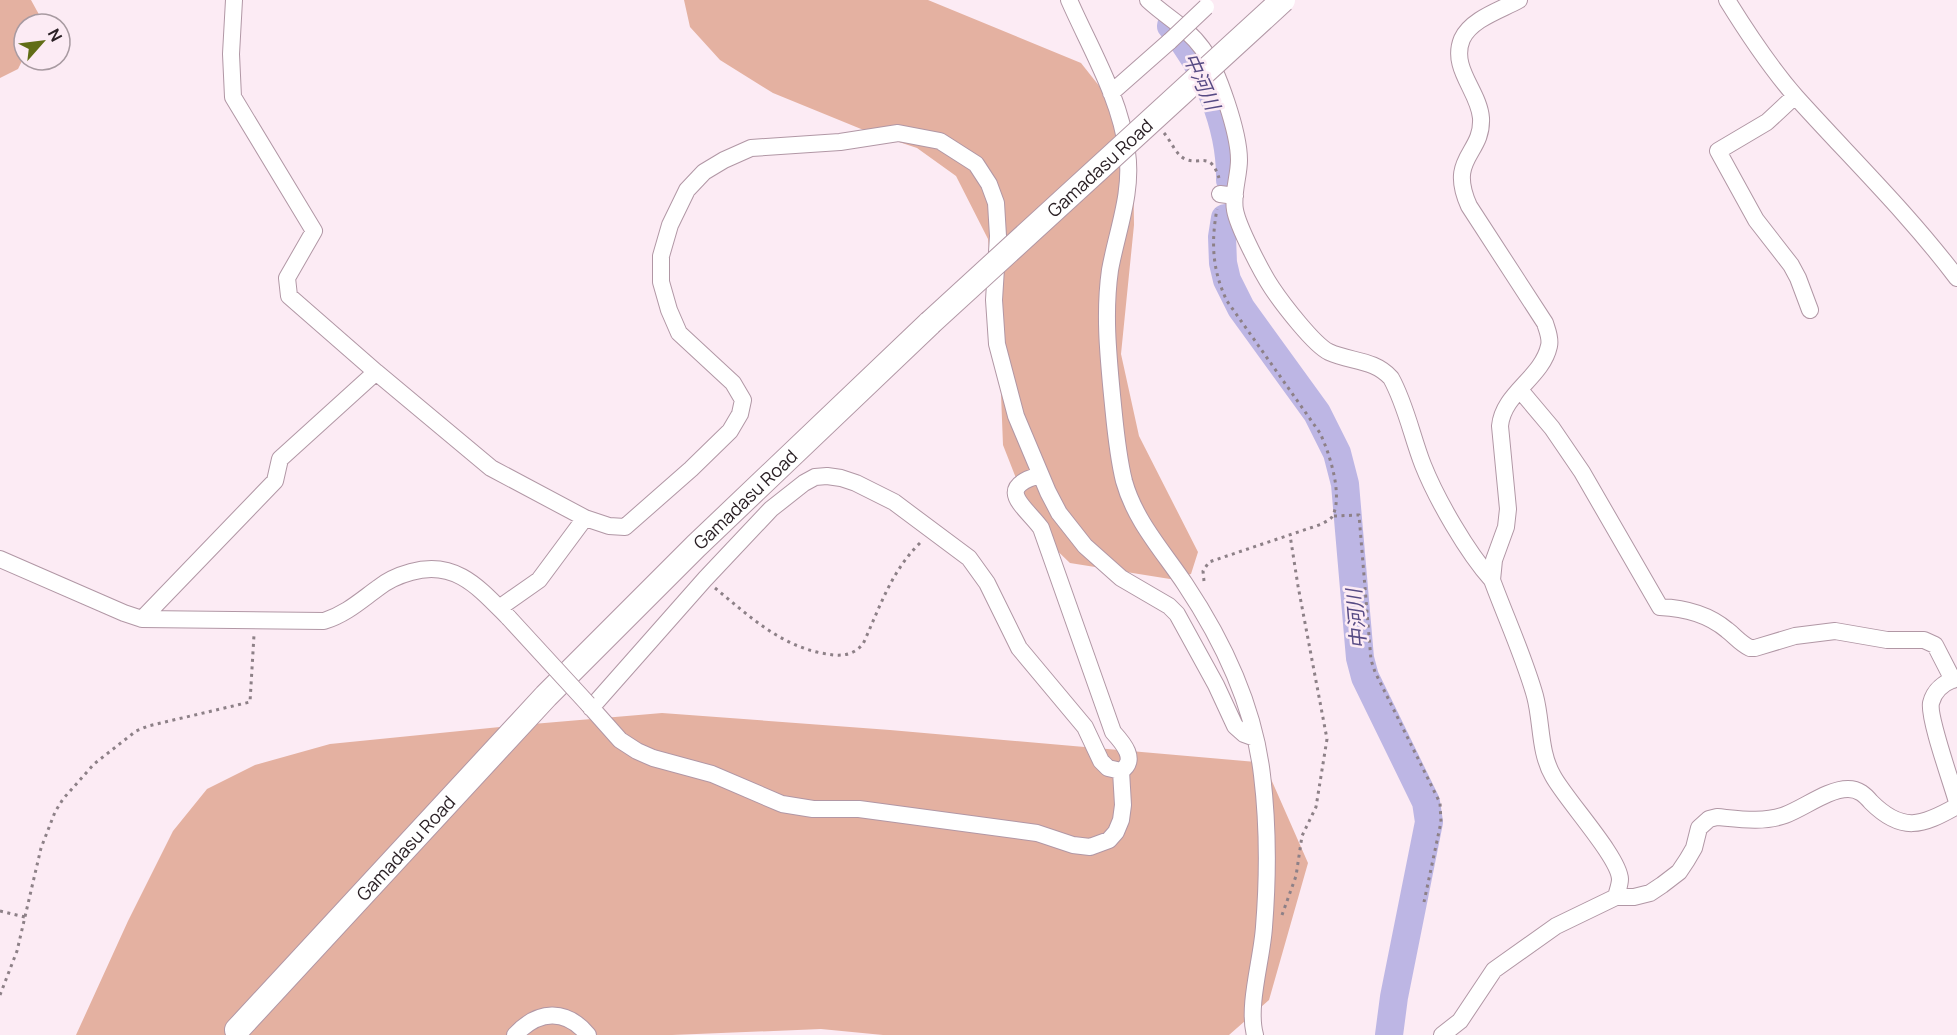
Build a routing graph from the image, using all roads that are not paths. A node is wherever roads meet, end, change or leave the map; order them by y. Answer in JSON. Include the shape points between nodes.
{"nodes":[{"id":1,"x":234,"y":0,"type":"edge"},
{"id":2,"x":1069,"y":0,"type":"edge"},
{"id":3,"x":1148,"y":0,"type":"edge"},
{"id":4,"x":1283,"y":0,"type":"edge"},
{"id":5,"x":1519,"y":0,"type":"edge"},
{"id":6,"x":1727,"y":0,"type":"edge"},
{"id":7,"x":1210,"y":4,"type":"edge"},
{"id":8,"x":1111,"y":93,"type":"junction"},
{"id":9,"x":1795,"y":96,"type":"junction"},
{"id":10,"x":1957,"y":278,"type":"edge"},
{"id":11,"x":1810,"y":310,"type":"dead end"},
{"id":12,"x":376,"y":372,"type":"junction"},
{"id":13,"x":1520,"y":390,"type":"junction"},
{"id":14,"x":1040,"y":475,"type":"junction"},
{"id":15,"x":585,"y":518,"type":"junction"},
{"id":16,"x":0,"y":559,"type":"edge"},
{"id":17,"x":1492,"y":580,"type":"junction"},
{"id":18,"x":504,"y":613,"type":"junction"},
{"id":19,"x":142,"y":619,"type":"junction"},
{"id":20,"x":1955,"y":679,"type":"edge"},
{"id":21,"x":589,"y":706,"type":"junction"},
{"id":22,"x":1255,"y":738,"type":"junction"},
{"id":23,"x":1120,"y":771,"type":"junction"},
{"id":24,"x":1957,"y":804,"type":"edge"},
{"id":25,"x":1616,"y":897,"type":"junction"},
{"id":26,"x":237,"y":1030,"type":"dead end"},
{"id":27,"x":515,"y":1035,"type":"edge"},
{"id":28,"x":588,"y":1035,"type":"edge"},
{"id":29,"x":1255,"y":1035,"type":"edge"},
{"id":30,"x":1442,"y":1035,"type":"edge"}],
"edges":[{"from":1,"to":12,"type":"street","via":[[233,97],[314,231],[287,278],[289,296]]},
{"from":2,"to":8,"type":"street"},
{"from":3,"to":17,"type":"street","via":[[1198,43],[1220,86],[1239,156],[1239,177],[1227,195],[1272,288],[1321,347],[1385,371],[1391,378],[1438,498]]},
{"from":4,"to":26,"type":"highway","name":"Gamadasu Road","bridge":true,"via":[[930,323],[696,546],[546,696]]},
{"from":5,"to":13,"type":"street","via":[[1472,25],[1461,42],[1460,53],[1481,120],[1480,132],[1463,165],[1463,194],[1545,323],[1549,336],[1545,356]]},
{"from":6,"to":9,"type":"street"},
{"from":7,"to":8,"type":"street","bridge":true},
{"from":8,"to":22,"type":"street","via":[[1128,152],[1128,188],[1110,270],[1107,306],[1117,448],[1125,484],[1150,537],[1192,595],[1224,651]]},
{"from":9,"to":10,"type":"street","via":[[1865,170]]},
{"from":9,"to":11,"type":"street","via":[[1767,122],[1718,151],[1756,220],[1791,265]]},
{"from":12,"to":15,"type":"street","via":[[491,468]]},
{"from":12,"to":19,"type":"street","via":[[280,459],[275,481]]},
{"from":13,"to":17,"type":"street","via":[[1501,416],[1508,509]]},
{"from":13,"to":20,"type":"street","via":[[1581,472],[1660,607],[1699,615],[1750,648],[1795,636],[1835,632],[1887,640],[1924,640],[1935,645]]},
{"from":14,"to":15,"type":"street","via":[[1016,416],[998,344],[994,284],[998,217],[989,184],[976,164],[940,141],[898,133],[840,142],[751,148],[704,172],[687,190],[661,256],[661,282],[679,333],[733,383],[743,400],[740,414],[730,431],[625,526],[609,526]]},
{"from":14,"to":22,"type":"street","via":[[1059,513],[1085,546],[1121,578],[1177,614],[1235,726]]},
{"from":14,"to":23,"type":"street","via":[[1022,483],[1016,497],[1041,528],[1113,732],[1125,746],[1129,760]]},
{"from":15,"to":18,"type":"street","via":[[540,580]]},
{"from":16,"to":19,"type":"street"},
{"from":17,"to":25,"type":"street","via":[[1534,694],[1552,775],[1612,858],[1620,879]]},
{"from":18,"to":19,"type":"street","via":[[456,573],[422,569],[380,586],[350,610],[324,621]]},
{"from":18,"to":21,"type":"street","bridge":true},
{"from":20,"to":24,"type":"street","via":[[1939,688],[1931,704]]},
{"from":21,"to":23,"type":"street","via":[[620,740],[637,751],[712,774],[782,804],[859,809],[1037,833],[1073,845],[1090,847],[1109,840],[1116,832],[1123,805]]},
{"from":21,"to":23,"type":"street","via":[[771,509],[804,483],[827,476],[856,483],[894,502],[969,558],[979,569],[1019,648],[1085,727],[1101,761]]},
{"from":22,"to":29,"type":"street","via":[[1263,782],[1266,857],[1264,928],[1252,1026]]},
{"from":24,"to":25,"type":"street","via":[[1932,821],[1912,824],[1893,819],[1862,792],[1850,789],[1839,790],[1784,816],[1709,819],[1700,828],[1694,848],[1679,872],[1650,893]]},
{"from":25,"to":30,"type":"street","via":[[1556,927],[1494,970],[1460,1021]]},
{"from":27,"to":28,"type":"street","via":[[542,1016],[574,1021]]}]}
